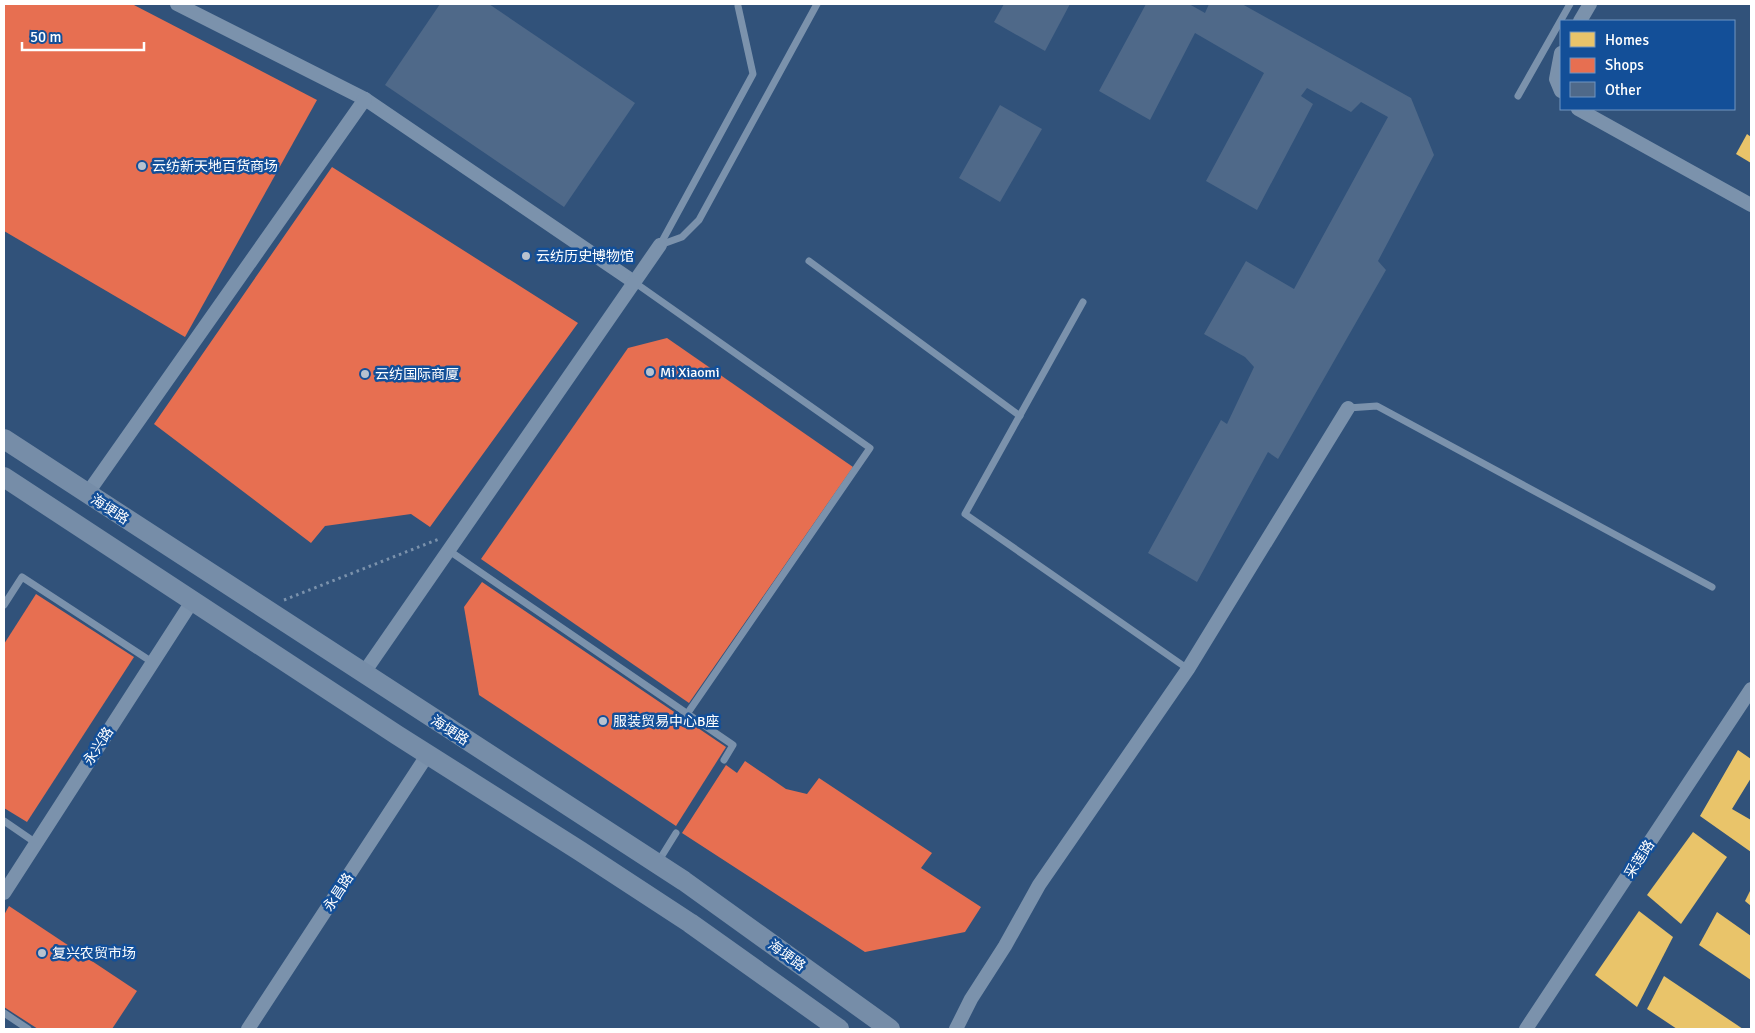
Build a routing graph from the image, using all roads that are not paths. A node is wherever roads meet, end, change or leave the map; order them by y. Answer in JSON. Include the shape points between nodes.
{"nodes":[{"id":1,"x":177,"y":4,"type":"edge"},
{"id":2,"x":817,"y":4,"type":"edge"},
{"id":3,"x":1570,"y":4,"type":"edge"},
{"id":4,"x":1590,"y":4,"type":"edge"},
{"id":5,"x":738,"y":6,"type":"dead end"},
{"id":6,"x":1561,"y":20,"type":"edge"},
{"id":7,"x":1581,"y":20,"type":"edge"},
{"id":8,"x":1560,"y":22,"type":"edge"},
{"id":9,"x":1560,"y":58,"type":"edge"},
{"id":10,"x":1560,"y":89,"type":"edge"},
{"id":11,"x":1518,"y":96,"type":"dead end"},
{"id":12,"x":365,"y":99,"type":"junction"},
{"id":13,"x":1580,"y":110,"type":"edge"},
{"id":14,"x":1751,"y":205,"type":"edge"},
{"id":15,"x":660,"y":245,"type":"junction"},
{"id":16,"x":810,"y":261,"type":"dead end"},
{"id":17,"x":634,"y":282,"type":"junction"},
{"id":18,"x":1083,"y":302,"type":"dead end"},
{"id":19,"x":1348,"y":408,"type":"joint"},
{"id":20,"x":1020,"y":416,"type":"junction"},
{"id":21,"x":4,"y":439,"type":"edge"},
{"id":22,"x":4,"y":477,"type":"edge"},
{"id":23,"x":88,"y":494,"type":"junction"},
{"id":24,"x":448,"y":550,"type":"junction"},
{"id":25,"x":1712,"y":588,"type":"dead end"},
{"id":26,"x":193,"y":600,"type":"junction"},
{"id":27,"x":4,"y":605,"type":"edge"},
{"id":28,"x":152,"y":662,"type":"junction"},
{"id":29,"x":1188,"y":669,"type":"junction"},
{"id":30,"x":363,"y":674,"type":"junction"},
{"id":31,"x":1751,"y":689,"type":"edge"},
{"id":32,"x":687,"y":714,"type":"junction"},
{"id":33,"x":428,"y":754,"type":"junction"},
{"id":34,"x":724,"y":760,"type":"dead end"},
{"id":35,"x":4,"y":821,"type":"edge"},
{"id":36,"x":676,"y":833,"type":"dead end"},
{"id":37,"x":36,"y":843,"type":"junction"},
{"id":38,"x":656,"y":863,"type":"junction"},
{"id":39,"x":4,"y":893,"type":"edge"},
{"id":40,"x":4,"y":1014,"type":"edge"},
{"id":41,"x":28,"y":1029,"type":"edge"},
{"id":42,"x":248,"y":1029,"type":"edge"},
{"id":43,"x":839,"y":1029,"type":"edge"},
{"id":44,"x":890,"y":1029,"type":"edge"},
{"id":45,"x":956,"y":1029,"type":"edge"},
{"id":46,"x":1526,"y":1029,"type":"edge"}],
"edges":[{"from":1,"to":12,"type":"street"},
{"from":2,"to":15,"type":"lane","via":[[698,220],[682,237]]},
{"from":3,"to":6,"type":"lane"},
{"from":4,"to":7,"type":"street"},
{"from":5,"to":15,"type":"lane","via":[[753,74]]},
{"from":8,"to":11,"type":"lane"},
{"from":9,"to":10,"type":"street","via":[[1556,79]]},
{"from":12,"to":17,"type":"street"},
{"from":12,"to":23,"type":"street"},
{"from":13,"to":14,"type":"street"},
{"from":15,"to":17,"type":"street"},
{"from":16,"to":20,"type":"lane"},
{"from":17,"to":24,"type":"street"},
{"from":17,"to":32,"type":"lane","via":[[870,448]]},
{"from":18,"to":20,"type":"lane"},
{"from":19,"to":25,"type":"lane","via":[[1377,406]]},
{"from":19,"to":29,"type":"street"},
{"from":20,"to":29,"type":"lane","via":[[965,514]]},
{"from":21,"to":23,"type":"main road","name":"海埂路"},
{"from":22,"to":26,"type":"main road"},
{"from":23,"to":30,"type":"main road","name":"海埂路"},
{"from":24,"to":30,"type":"street"},
{"from":24,"to":32,"type":"lane"},
{"from":26,"to":28,"type":"street","name":"永兴路"},
{"from":26,"to":33,"type":"main road"},
{"from":27,"to":28,"type":"lane","via":[[22,577]]},
{"from":28,"to":37,"type":"street","name":"永兴路"},
{"from":29,"to":45,"type":"street","via":[[1039,885]]},
{"from":30,"to":38,"type":"main road","name":"海埂路"},
{"from":31,"to":46,"type":"street","name":"采莲路"},
{"from":32,"to":34,"type":"lane","via":[[734,745]]},
{"from":33,"to":42,"type":"street","name":"永昌路"},
{"from":33,"to":43,"type":"main road","via":[[690,923]]},
{"from":35,"to":37,"type":"lane"},
{"from":36,"to":38,"type":"lane"},
{"from":37,"to":39,"type":"street","name":"永兴路"},
{"from":38,"to":44,"type":"main road","name":"海埂路"},
{"from":40,"to":41,"type":"lane"}]}
